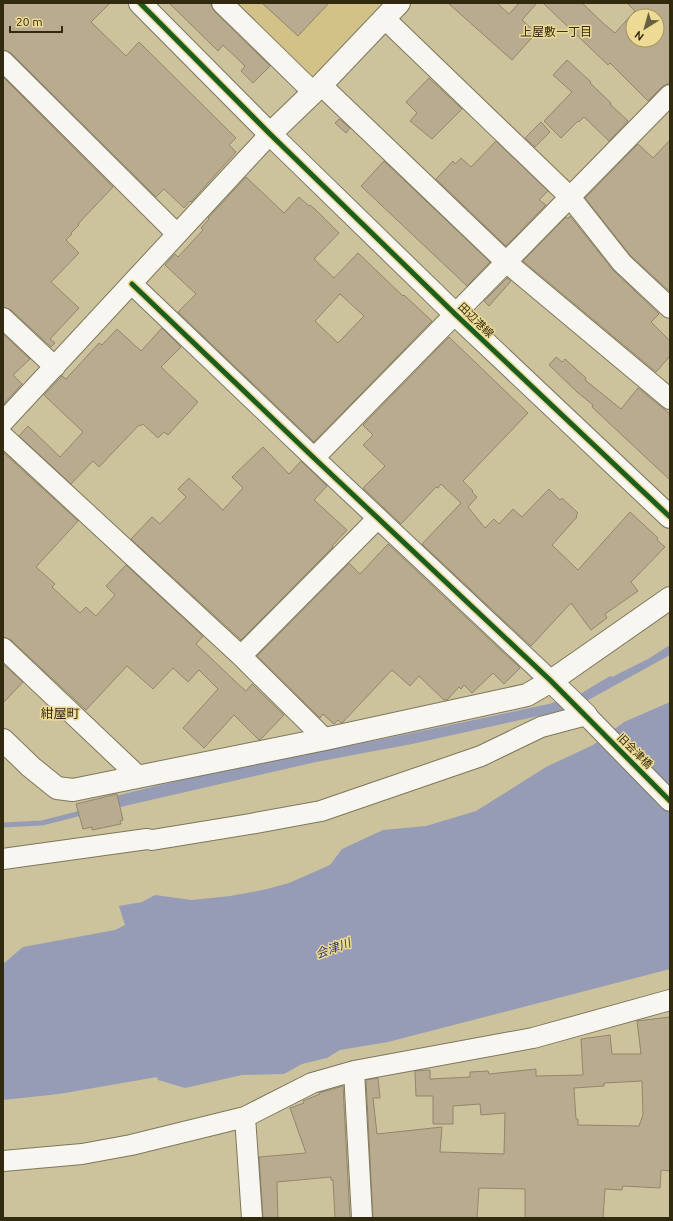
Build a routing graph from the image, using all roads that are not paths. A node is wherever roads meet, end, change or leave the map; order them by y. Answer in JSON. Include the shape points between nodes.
{"nodes":[{"id":1,"x":140,"y":3,"type":"edge"},
{"id":2,"x":222,"y":3,"type":"edge"},
{"id":3,"x":392,"y":11,"type":"edge"},
{"id":4,"x":3,"y":61,"type":"edge"},
{"id":5,"x":317,"y":89,"type":"junction"},
{"id":6,"x":670,"y":95,"type":"edge"},
{"id":7,"x":270,"y":134,"type":"junction"},
{"id":8,"x":570,"y":197,"type":"junction"},
{"id":9,"x":177,"y":234,"type":"junction"},
{"id":10,"x":506,"y":262,"type":"junction"},
{"id":11,"x":132,"y":284,"type":"junction"},
{"id":12,"x":670,"y":308,"type":"edge"},
{"id":13,"x":455,"y":314,"type":"junction"},
{"id":14,"x":3,"y":318,"type":"edge"},
{"id":15,"x":55,"y":367,"type":"junction"},
{"id":16,"x":670,"y":399,"type":"edge"},
{"id":17,"x":3,"y":422,"type":"edge"},
{"id":18,"x":3,"y":436,"type":"edge"},
{"id":19,"x":314,"y":458,"type":"junction"},
{"id":20,"x":670,"y":517,"type":"edge"},
{"id":21,"x":378,"y":518,"type":"junction"},
{"id":22,"x":670,"y":598,"type":"edge"},
{"id":23,"x":3,"y":648,"type":"edge"},
{"id":24,"x":241,"y":656,"type":"junction"},
{"id":25,"x":551,"y":681,"type":"junction"},
{"id":26,"x":586,"y":715,"type":"junction"},
{"id":27,"x":325,"y":739,"type":"junction"},
{"id":28,"x":3,"y":740,"type":"edge"},
{"id":29,"x":138,"y":776,"type":"junction"},
{"id":30,"x":670,"y":801,"type":"edge"},
{"id":31,"x":3,"y":859,"type":"edge"},
{"id":32,"x":670,"y":1000,"type":"edge"},
{"id":33,"x":354,"y":1071,"type":"junction"},
{"id":34,"x":245,"y":1117,"type":"junction"},
{"id":35,"x":3,"y":1161,"type":"edge"},
{"id":36,"x":252,"y":1218,"type":"edge"},
{"id":37,"x":362,"y":1218,"type":"edge"}],
"edges":[{"from":1,"to":7,"type":"street","name":"田辺港線"},
{"from":2,"to":5,"type":"street"},
{"from":3,"to":5,"type":"street"},
{"from":3,"to":8,"type":"street"},
{"from":4,"to":9,"type":"street"},
{"from":5,"to":7,"type":"street"},
{"from":5,"to":10,"type":"street"},
{"from":6,"to":8,"type":"street"},
{"from":7,"to":9,"type":"street"},
{"from":7,"to":13,"type":"street","name":"田辺港線"},
{"from":8,"to":10,"type":"street"},
{"from":8,"to":12,"type":"street","via":[[622,263]]},
{"from":9,"to":11,"type":"street"},
{"from":10,"to":13,"type":"street"},
{"from":10,"to":16,"type":"street"},
{"from":11,"to":15,"type":"street"},
{"from":11,"to":19,"type":"street"},
{"from":13,"to":19,"type":"street"},
{"from":13,"to":20,"type":"street","name":"田辺港線"},
{"from":14,"to":15,"type":"street"},
{"from":15,"to":17,"type":"street"},
{"from":18,"to":24,"type":"street"},
{"from":19,"to":21,"type":"street"},
{"from":21,"to":24,"type":"street"},
{"from":21,"to":25,"type":"street"},
{"from":22,"to":25,"type":"street"},
{"from":23,"to":29,"type":"street"},
{"from":24,"to":27,"type":"street"},
{"from":25,"to":26,"type":"street"},
{"from":25,"to":27,"type":"street","via":[[527,695]]},
{"from":26,"to":30,"type":"street","name":"旧会津橋"},
{"from":26,"to":31,"type":"street","via":[[541,727],[481,756],[321,811],[152,840]]},
{"from":27,"to":29,"type":"street"},
{"from":28,"to":29,"type":"street","via":[[57,788],[73,790]]},
{"from":32,"to":33,"type":"street","via":[[533,1038]]},
{"from":33,"to":34,"type":"street","via":[[312,1083]]},
{"from":33,"to":37,"type":"street"},
{"from":34,"to":35,"type":"street","via":[[131,1145],[82,1154]]},
{"from":34,"to":36,"type":"street"}]}
